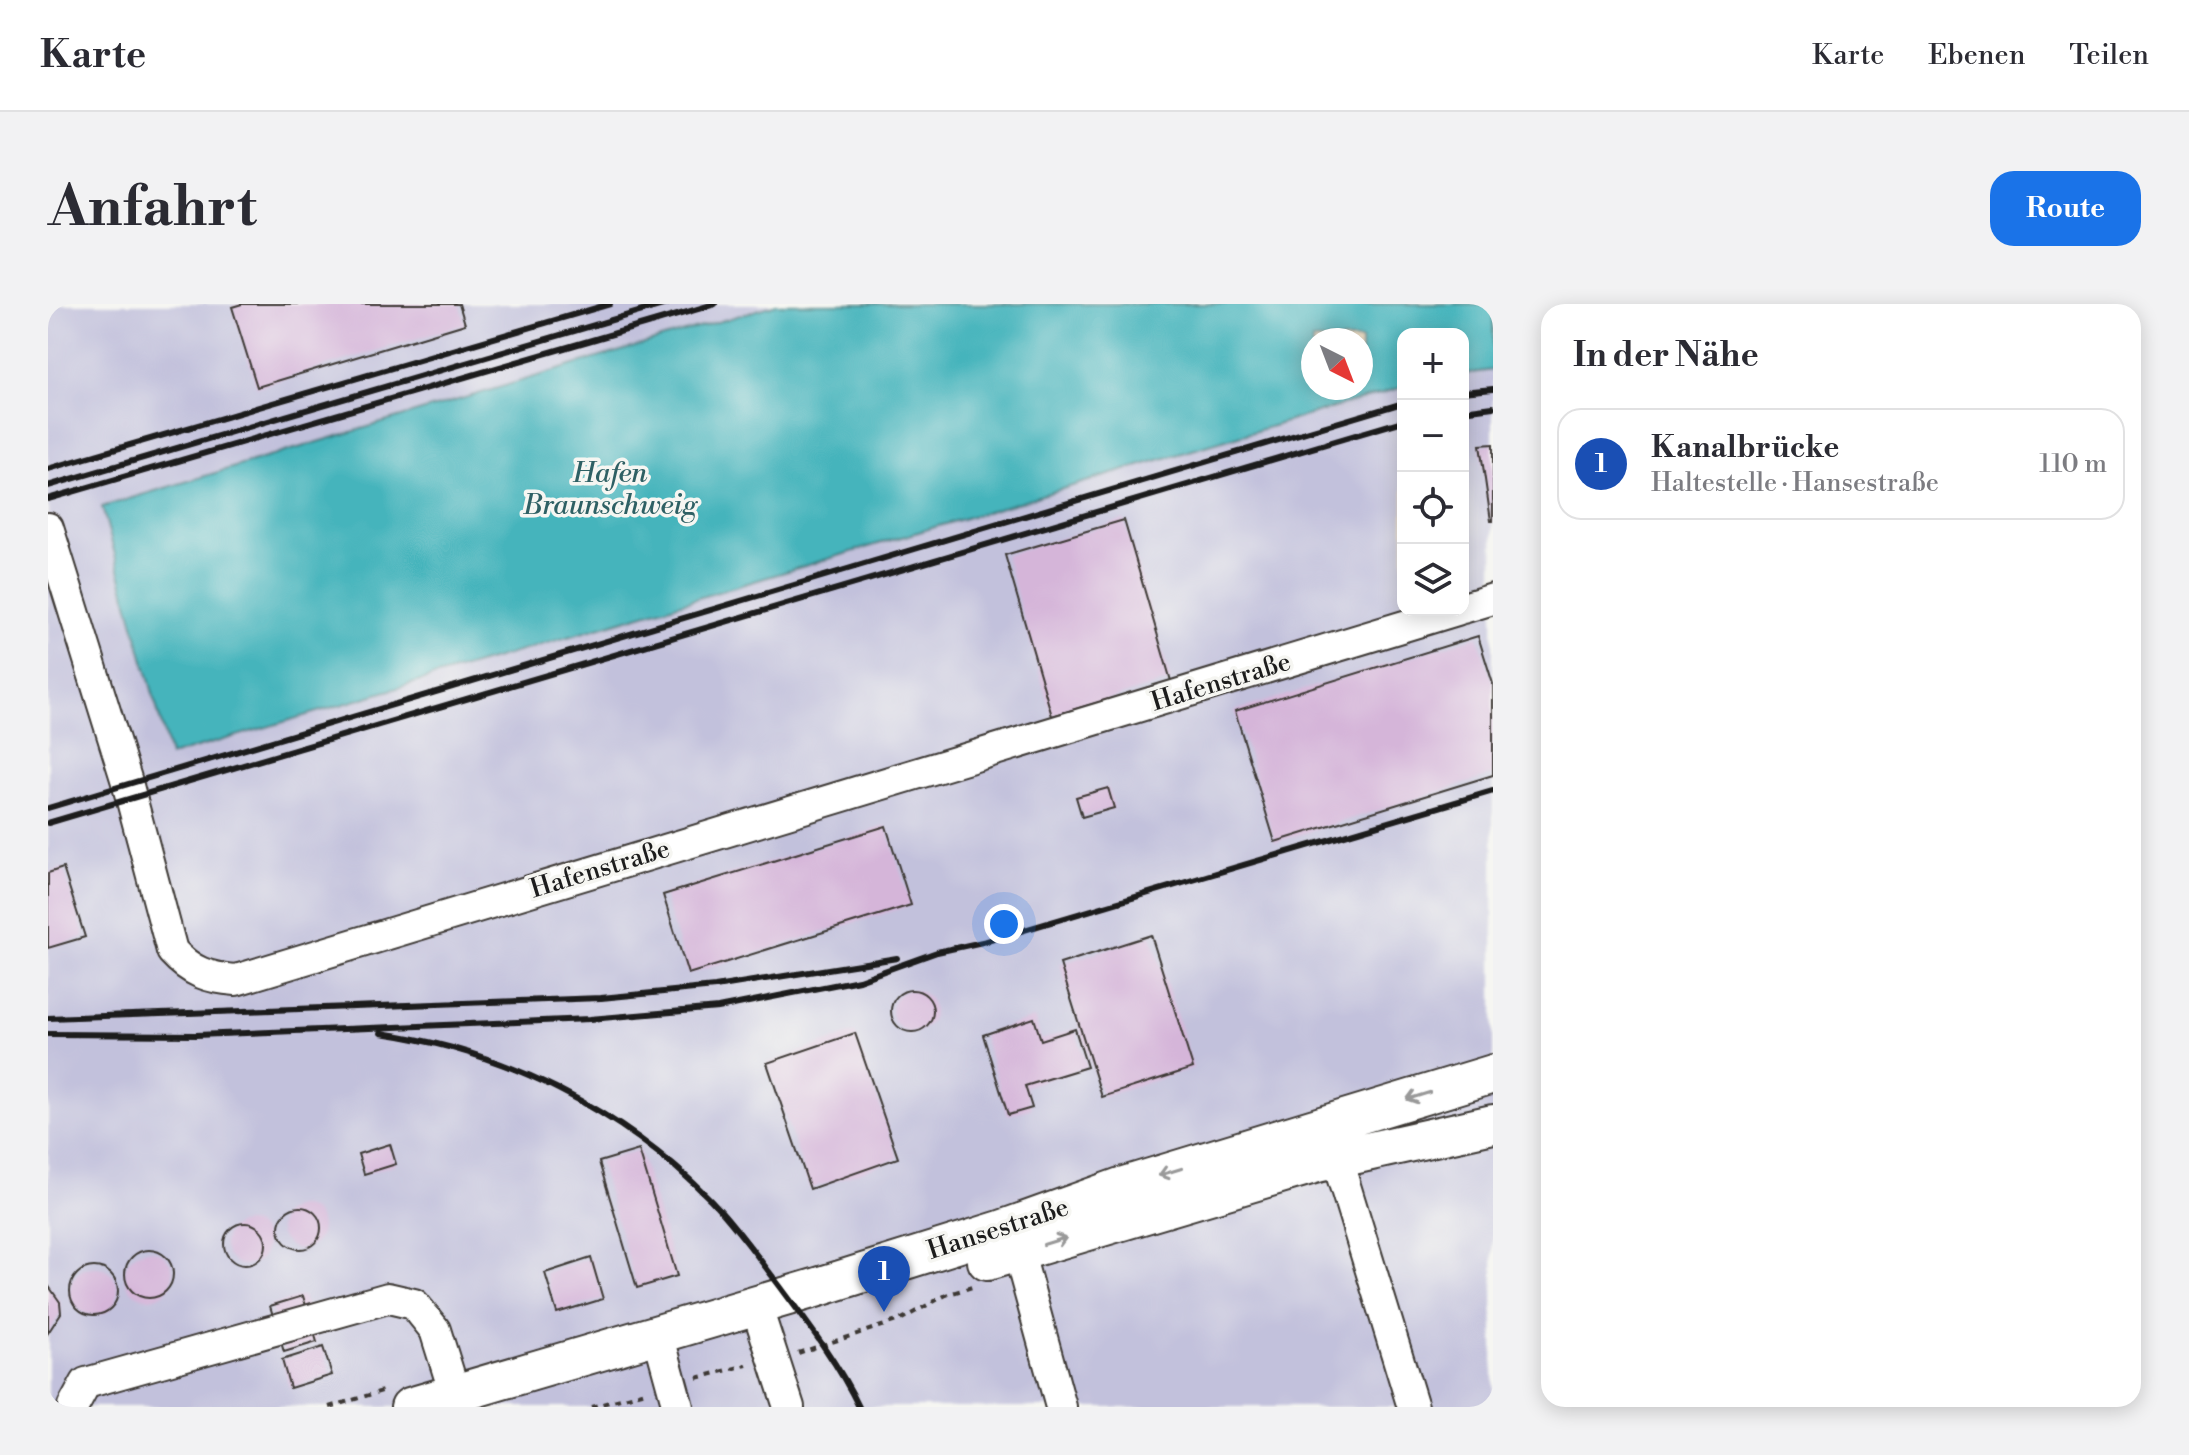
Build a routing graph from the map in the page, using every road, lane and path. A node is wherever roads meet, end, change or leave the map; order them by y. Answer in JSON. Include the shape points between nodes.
{"nodes":[{"id":1,"x":48,"y":528,"type":"edge"},
{"id":2,"x":1493,"y":599,"type":"edge"},
{"id":3,"x":1469,"y":606,"type":"edge"},
{"id":4,"x":1437,"y":616,"type":"edge"},
{"id":5,"x":1493,"y":1074,"type":"edge"},
{"id":6,"x":1493,"y":1124,"type":"edge"},
{"id":7,"x":1331,"y":1141,"type":"junction"},
{"id":8,"x":1014,"y":1239,"type":"junction"},
{"id":9,"x":761,"y":1316,"type":"junction"},
{"id":10,"x":661,"y":1346,"type":"junction"},
{"id":11,"x":455,"y":1394,"type":"junction"},
{"id":12,"x":73,"y":1407,"type":"edge"},
{"id":13,"x":410,"y":1407,"type":"edge"},
{"id":14,"x":497,"y":1407,"type":"edge"},
{"id":15,"x":678,"y":1407,"type":"edge"},
{"id":16,"x":789,"y":1407,"type":"edge"},
{"id":17,"x":1061,"y":1407,"type":"edge"},
{"id":18,"x":1413,"y":1407,"type":"edge"}],
"edges":[{"from":1,"to":4,"type":"street","name":"Hafenstraße","via":[[127,782],[172,951],[187,967],[210,978],[236,980]]},
{"from":2,"to":3,"type":"street","name":"Hafenstraße"},
{"from":5,"to":7,"type":"main road","name":"Hansestraße","one_way":true},
{"from":6,"to":7,"type":"main road","name":"Hansestraße"},
{"from":7,"to":8,"type":"main road","name":"Hansestraße","via":[[1121,1187]]},
{"from":7,"to":18,"type":"street"},
{"from":8,"to":9,"type":"main road","name":"Hansestraße"},
{"from":8,"to":17,"type":"street"},
{"from":9,"to":10,"type":"main road","name":"Hansestraße"},
{"from":9,"to":16,"type":"street"},
{"from":10,"to":11,"type":"main road","name":"Hansestraße"},
{"from":10,"to":14,"type":"main road","name":"Hansestraße"},
{"from":10,"to":15,"type":"street"},
{"from":11,"to":12,"type":"street","via":[[435,1330],[414,1304],[388,1298],[86,1383]]},
{"from":11,"to":13,"type":"main road","name":"Hansestraße"}]}
